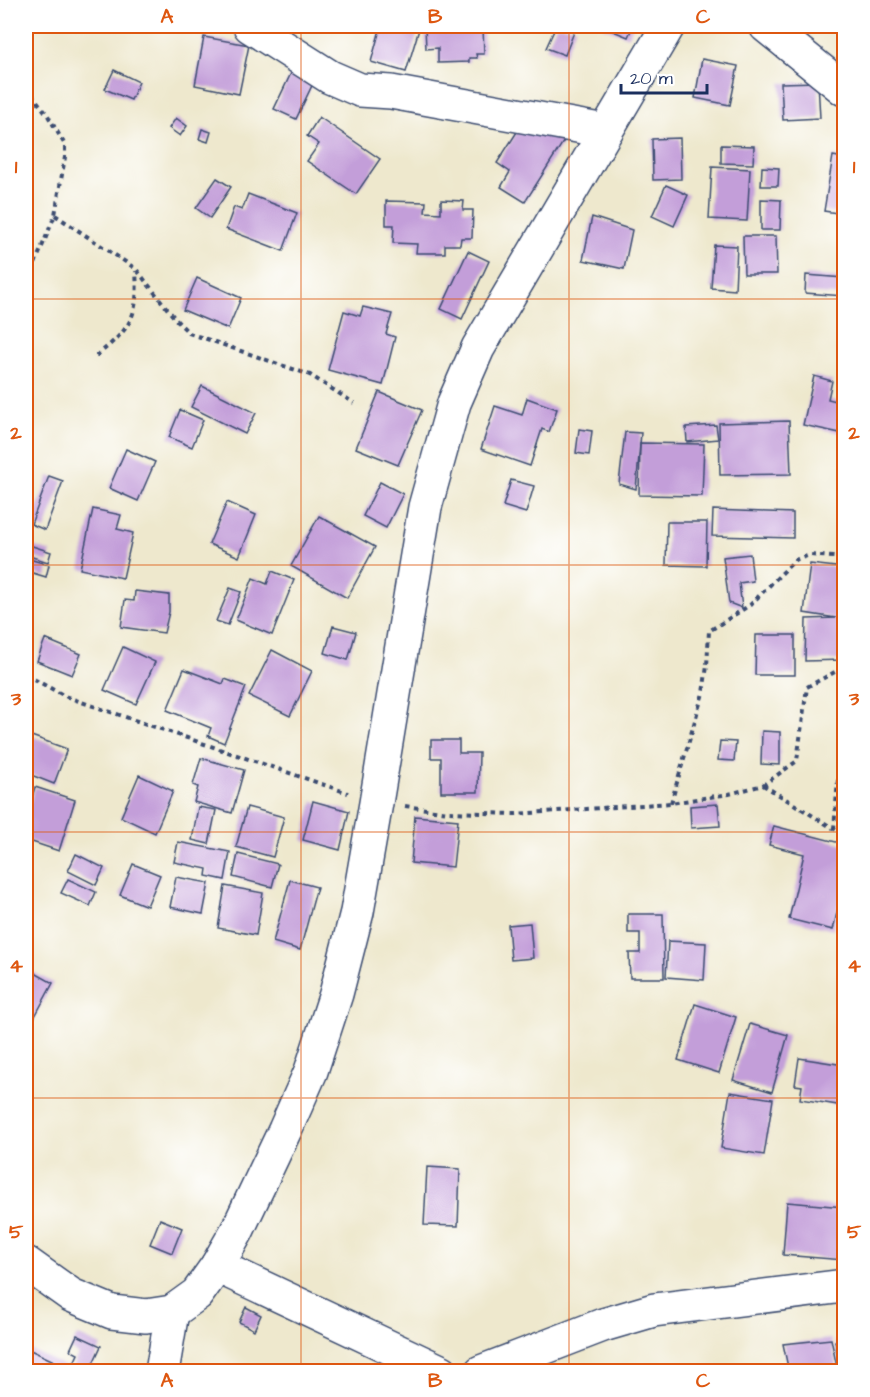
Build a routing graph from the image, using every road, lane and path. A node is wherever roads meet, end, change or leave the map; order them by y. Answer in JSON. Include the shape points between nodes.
{"nodes":[{"id":1,"x":250,"y":26,"type":"edge"},
{"id":2,"x":668,"y":26,"type":"edge"},
{"id":3,"x":766,"y":26,"type":"edge"},
{"id":4,"x":26,"y":87,"type":"edge"},
{"id":5,"x":844,"y":89,"type":"edge"},
{"id":6,"x":605,"y":131,"type":"junction"},
{"id":7,"x":55,"y":215,"type":"junction"},
{"id":8,"x":136,"y":269,"type":"junction"},
{"id":9,"x":26,"y":286,"type":"edge"},
{"id":10,"x":96,"y":356,"type":"dead end"},
{"id":11,"x":354,"y":403,"type":"dead end"},
{"id":12,"x":844,"y":558,"type":"edge"},
{"id":13,"x":844,"y":667,"type":"edge"},
{"id":14,"x":26,"y":675,"type":"edge"},
{"id":15,"x":844,"y":705,"type":"edge"},
{"id":16,"x":763,"y":785,"type":"junction"},
{"id":17,"x":376,"y":803,"type":"junction"},
{"id":18,"x":670,"y":803,"type":"junction"},
{"id":19,"x":834,"y":830,"type":"junction"},
{"id":20,"x":844,"y":835,"type":"edge"},
{"id":21,"x":26,"y":1263,"type":"edge"},
{"id":22,"x":217,"y":1266,"type":"junction"},
{"id":23,"x":844,"y":1286,"type":"edge"},
{"id":24,"x":172,"y":1312,"type":"junction"},
{"id":25,"x":162,"y":1371,"type":"edge"},
{"id":26,"x":442,"y":1371,"type":"edge"},
{"id":27,"x":481,"y":1371,"type":"edge"}],
"edges":[{"from":1,"to":6,"type":"street","via":[[330,77],[360,90],[391,92]]},
{"from":2,"to":6,"type":"street"},
{"from":3,"to":5,"type":"street"},
{"from":4,"to":7,"type":"path","via":[[65,145]]},
{"from":6,"to":17,"type":"street","via":[[478,348],[454,403],[425,507]]},
{"from":7,"to":8,"type":"path"},
{"from":7,"to":9,"type":"path"},
{"from":8,"to":10,"type":"path","via":[[137,302],[133,314],[123,334]]},
{"from":8,"to":11,"type":"path","via":[[189,333],[310,375]]},
{"from":12,"to":18,"type":"path","via":[[810,555],[795,560],[750,605],[709,632],[703,693]]},
{"from":13,"to":16,"type":"path","via":[[807,687],[797,761]]},
{"from":14,"to":17,"type":"path","via":[[67,697]]},
{"from":15,"to":19,"type":"path"},
{"from":16,"to":18,"type":"path"},
{"from":16,"to":19,"type":"path"},
{"from":17,"to":18,"type":"path","via":[[448,812],[516,814]]},
{"from":17,"to":22,"type":"street","via":[[357,912],[311,1071]]},
{"from":19,"to":20,"type":"path"},
{"from":21,"to":24,"type":"street","via":[[71,1295],[112,1312],[146,1316]]},
{"from":22,"to":24,"type":"street","via":[[197,1294]]},
{"from":22,"to":26,"type":"street"},
{"from":23,"to":27,"type":"street","via":[[654,1310]]},
{"from":24,"to":25,"type":"street"}]}
